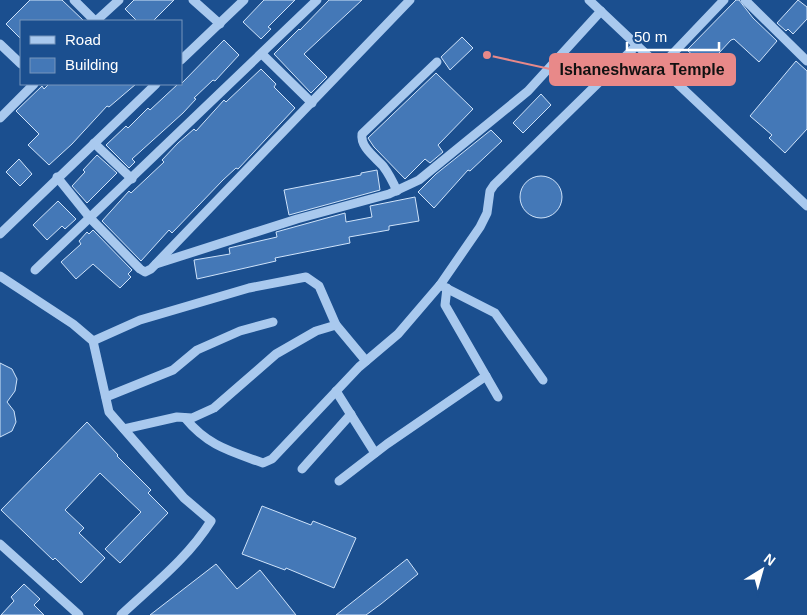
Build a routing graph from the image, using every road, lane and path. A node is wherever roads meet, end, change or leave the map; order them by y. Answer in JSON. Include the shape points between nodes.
{"nodes":[{"id":1,"x":74,"y":0,"type":"edge"},
{"id":2,"x":119,"y":0,"type":"edge"},
{"id":3,"x":193,"y":0,"type":"edge"},
{"id":4,"x":244,"y":0,"type":"edge"},
{"id":5,"x":317,"y":0,"type":"edge"},
{"id":6,"x":410,"y":0,"type":"edge"},
{"id":7,"x":589,"y":0,"type":"edge"},
{"id":8,"x":724,"y":0,"type":"edge"},
{"id":9,"x":745,"y":0,"type":"edge"},
{"id":10,"x":601,"y":11,"type":"junction"},
{"id":11,"x":95,"y":20,"type":"edge"},
{"id":12,"x":97,"y":20,"type":"edge"},
{"id":13,"x":220,"y":24,"type":"junction"},
{"id":14,"x":0,"y":44,"type":"edge"},
{"id":15,"x":637,"y":45,"type":"junction"},
{"id":16,"x":262,"y":54,"type":"junction"},
{"id":17,"x":182,"y":59,"type":"edge"},
{"id":18,"x":807,"y":61,"type":"edge"},
{"id":19,"x":437,"y":62,"type":"dead end"},
{"id":20,"x":20,"y":63,"type":"edge"},
{"id":21,"x":660,"y":66,"type":"junction"},
{"id":22,"x":33,"y":85,"type":"edge"},
{"id":23,"x":155,"y":85,"type":"edge"},
{"id":24,"x":312,"y":103,"type":"junction"},
{"id":25,"x":0,"y":118,"type":"edge"},
{"id":26,"x":94,"y":143,"type":"junction"},
{"id":27,"x":57,"y":177,"type":"junction"},
{"id":28,"x":132,"y":179,"type":"junction"},
{"id":29,"x":397,"y":191,"type":"junction"},
{"id":30,"x":807,"y":206,"type":"edge"},
{"id":31,"x":90,"y":218,"type":"junction"},
{"id":32,"x":0,"y":234,"type":"edge"},
{"id":33,"x":156,"y":264,"type":"junction"},
{"id":34,"x":35,"y":270,"type":"dead end"},
{"id":35,"x":0,"y":276,"type":"edge"},
{"id":36,"x":444,"y":287,"type":"junction"},
{"id":37,"x":273,"y":322,"type":"dead end"},
{"id":38,"x":336,"y":325,"type":"junction"},
{"id":39,"x":93,"y":341,"type":"junction"},
{"id":40,"x":366,"y":361,"type":"junction"},
{"id":41,"x":486,"y":376,"type":"junction"},
{"id":42,"x":543,"y":380,"type":"dead end"},
{"id":43,"x":336,"y":391,"type":"junction"},
{"id":44,"x":106,"y":397,"type":"junction"},
{"id":45,"x":498,"y":397,"type":"dead end"},
{"id":46,"x":351,"y":414,"type":"junction"},
{"id":47,"x":185,"y":418,"type":"junction"},
{"id":48,"x":124,"y":429,"type":"junction"},
{"id":49,"x":375,"y":453,"type":"junction"},
{"id":50,"x":302,"y":469,"type":"dead end"},
{"id":51,"x":339,"y":481,"type":"dead end"},
{"id":52,"x":0,"y":544,"type":"edge"},
{"id":53,"x":79,"y":615,"type":"edge"},
{"id":54,"x":121,"y":615,"type":"edge"}],
"edges":[{"from":1,"to":11,"type":"street"},
{"from":2,"to":12,"type":"street"},
{"from":3,"to":13,"type":"street"},
{"from":4,"to":13,"type":"street"},
{"from":5,"to":16,"type":"street"},
{"from":6,"to":24,"type":"street"},
{"from":7,"to":10,"type":"street"},
{"from":8,"to":21,"type":"street"},
{"from":9,"to":18,"type":"street"},
{"from":10,"to":15,"type":"street"},
{"from":10,"to":29,"type":"street","via":[[528,91],[419,180]]},
{"from":13,"to":17,"type":"street"},
{"from":14,"to":20,"type":"street"},
{"from":15,"to":21,"type":"street"},
{"from":15,"to":36,"type":"street","via":[[494,184],[480,227]]},
{"from":16,"to":24,"type":"street"},
{"from":16,"to":28,"type":"street"},
{"from":19,"to":29,"type":"street","via":[[362,134],[366,148]]},
{"from":21,"to":30,"type":"street"},
{"from":22,"to":25,"type":"street"},
{"from":23,"to":26,"type":"street"},
{"from":24,"to":33,"type":"street"},
{"from":26,"to":27,"type":"street"},
{"from":26,"to":28,"type":"street"},
{"from":27,"to":31,"type":"street"},
{"from":27,"to":32,"type":"street"},
{"from":28,"to":31,"type":"street"},
{"from":29,"to":33,"type":"street"},
{"from":31,"to":33,"type":"street","via":[[140,270],[145,272]]},
{"from":31,"to":34,"type":"street"},
{"from":35,"to":39,"type":"street"},
{"from":36,"to":40,"type":"street"},
{"from":36,"to":41,"type":"street","via":[[445,305]]},
{"from":36,"to":42,"type":"street","via":[[495,313]]},
{"from":37,"to":44,"type":"street","via":[[240,331],[197,350],[173,370]]},
{"from":38,"to":39,"type":"street","via":[[319,286],[306,277],[249,288],[140,320]]},
{"from":38,"to":40,"type":"street"},
{"from":38,"to":47,"type":"street","via":[[316,330],[276,354],[214,408]]},
{"from":39,"to":44,"type":"street"},
{"from":40,"to":43,"type":"street"},
{"from":41,"to":45,"type":"street"},
{"from":41,"to":49,"type":"street"},
{"from":43,"to":46,"type":"street"},
{"from":43,"to":47,"type":"street","via":[[268,462],[263,463],[222,448],[198,433]]},
{"from":44,"to":48,"type":"street","via":[[109,412]]},
{"from":46,"to":49,"type":"street"},
{"from":46,"to":50,"type":"street"},
{"from":47,"to":48,"type":"street"},
{"from":48,"to":54,"type":"street","via":[[184,498],[211,521],[178,564]]},
{"from":49,"to":51,"type":"street"},
{"from":52,"to":53,"type":"street"}]}
